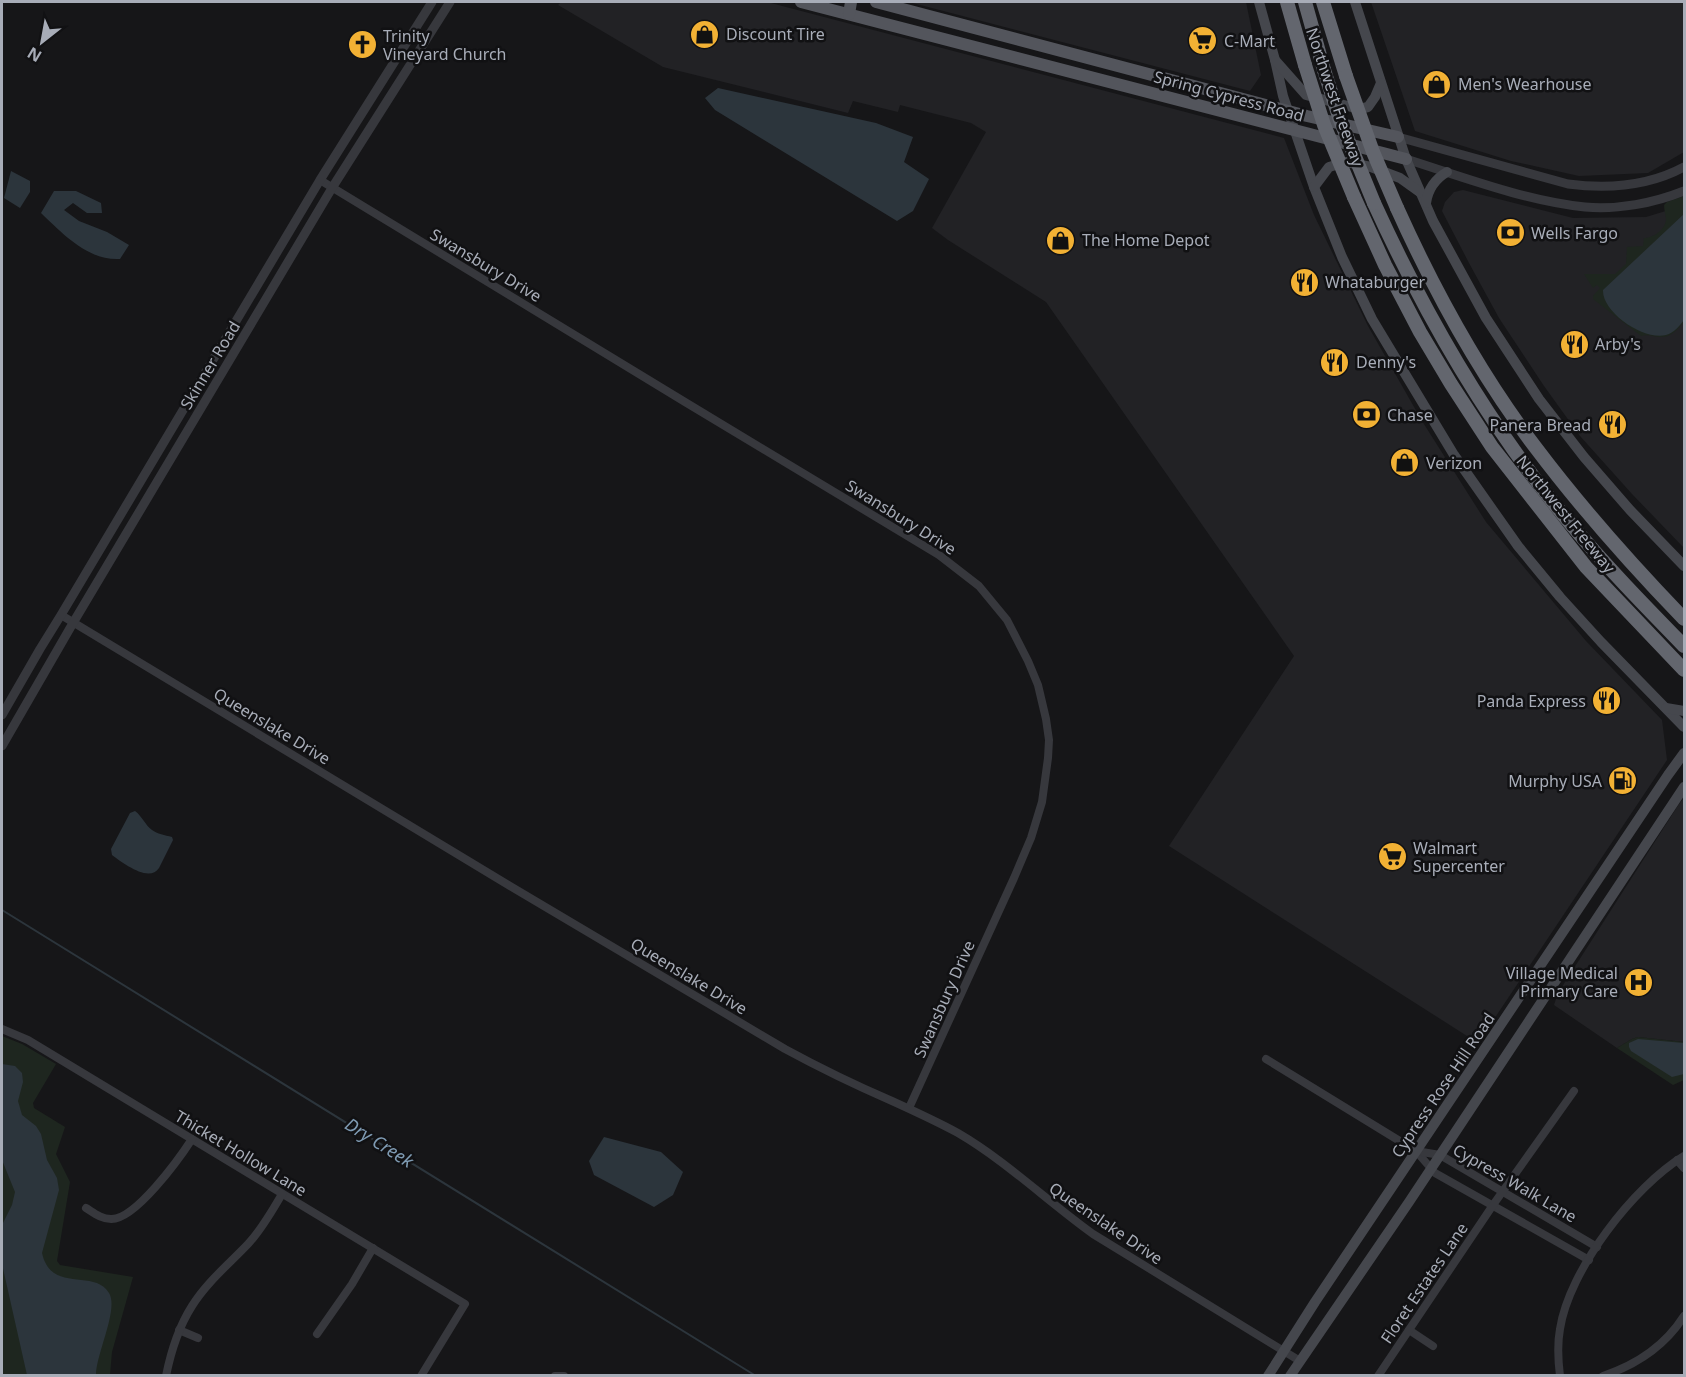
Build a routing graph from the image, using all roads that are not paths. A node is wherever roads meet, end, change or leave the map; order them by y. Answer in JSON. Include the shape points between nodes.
{"nodes":[{"id":1,"x":432,"y":2,"type":"edge"},
{"id":2,"x":450,"y":2,"type":"edge"},
{"id":3,"x":801,"y":2,"type":"edge"},
{"id":4,"x":876,"y":2,"type":"edge"},
{"id":5,"x":1258,"y":2,"type":"edge"},
{"id":6,"x":1287,"y":2,"type":"edge"},
{"id":7,"x":1305,"y":2,"type":"edge"},
{"id":8,"x":1323,"y":2,"type":"edge"},
{"id":9,"x":1355,"y":2,"type":"edge"},
{"id":10,"x":850,"y":8,"type":"edge"},
{"id":11,"x":1048,"y":47,"type":"junction"},
{"id":12,"x":1275,"y":60,"type":"junction"},
{"id":13,"x":1046,"y":65,"type":"junction"},
{"id":14,"x":387,"y":74,"type":"junction"},
{"id":15,"x":400,"y":81,"type":"junction"},
{"id":16,"x":1381,"y":83,"type":"junction"},
{"id":17,"x":1288,"y":111,"type":"junction"},
{"id":18,"x":1296,"y":131,"type":"junction"},
{"id":19,"x":1398,"y":137,"type":"junction"},
{"id":20,"x":1406,"y":159,"type":"junction"},
{"id":21,"x":1684,"y":167,"type":"edge"},
{"id":22,"x":1448,"y":172,"type":"junction"},
{"id":23,"x":320,"y":180,"type":"junction"},
{"id":24,"x":1568,"y":184,"type":"junction"},
{"id":25,"x":1314,"y":187,"type":"junction"},
{"id":26,"x":332,"y":188,"type":"junction"},
{"id":27,"x":1684,"y":191,"type":"edge"},
{"id":28,"x":1424,"y":198,"type":"junction"},
{"id":29,"x":1564,"y":204,"type":"junction"},
{"id":30,"x":237,"y":320,"type":"junction"},
{"id":31,"x":250,"y":328,"type":"junction"},
{"id":32,"x":1684,"y":566,"type":"edge"},
{"id":33,"x":61,"y":615,"type":"junction"},
{"id":34,"x":1684,"y":619,"type":"edge"},
{"id":35,"x":73,"y":622,"type":"junction"},
{"id":36,"x":1684,"y":646,"type":"edge"},
{"id":37,"x":1684,"y":670,"type":"edge"},
{"id":38,"x":1665,"y":708,"type":"junction"},
{"id":39,"x":1684,"y":711,"type":"edge"},
{"id":40,"x":2,"y":715,"type":"edge"},
{"id":41,"x":1684,"y":727,"type":"edge"},
{"id":42,"x":2,"y":746,"type":"edge"},
{"id":43,"x":1684,"y":753,"type":"edge"},
{"id":44,"x":1684,"y":787,"type":"edge"},
{"id":45,"x":1603,"y":873,"type":"junction"},
{"id":46,"x":1620,"y":884,"type":"junction"},
{"id":47,"x":1502,"y":1023,"type":"junction"},
{"id":48,"x":2,"y":1029,"type":"edge"},
{"id":49,"x":1519,"y":1034,"type":"junction"},
{"id":50,"x":1266,"y":1059,"type":"dead end"},
{"id":51,"x":1574,"y":1091,"type":"dead end"},
{"id":52,"x":909,"y":1108,"type":"junction"},
{"id":53,"x":192,"y":1139,"type":"junction"},
{"id":54,"x":1416,"y":1151,"type":"junction"},
{"id":55,"x":1440,"y":1155,"type":"junction"},
{"id":56,"x":1681,"y":1158,"type":"edge"},
{"id":57,"x":1684,"y":1168,"type":"edge"},
{"id":58,"x":1431,"y":1169,"type":"junction"},
{"id":59,"x":1502,"y":1192,"type":"junction"},
{"id":60,"x":282,"y":1194,"type":"junction"},
{"id":61,"x":1493,"y":1205,"type":"junction"},
{"id":62,"x":86,"y":1208,"type":"dead end"},
{"id":63,"x":1598,"y":1247,"type":"junction"},
{"id":64,"x":373,"y":1248,"type":"junction"},
{"id":65,"x":1589,"y":1260,"type":"junction"},
{"id":66,"x":1684,"y":1316,"type":"edge"},
{"id":67,"x":179,"y":1330,"type":"junction"},
{"id":68,"x":1409,"y":1330,"type":"junction"},
{"id":69,"x":317,"y":1334,"type":"dead end"},
{"id":70,"x":198,"y":1338,"type":"dead end"},
{"id":71,"x":1433,"y":1346,"type":"dead end"},
{"id":72,"x":1284,"y":1351,"type":"junction"},
{"id":73,"x":1300,"y":1360,"type":"junction"},
{"id":74,"x":166,"y":1376,"type":"edge"},
{"id":75,"x":421,"y":1376,"type":"edge"},
{"id":76,"x":1268,"y":1376,"type":"edge"},
{"id":77,"x":1290,"y":1376,"type":"edge"},
{"id":78,"x":1378,"y":1376,"type":"edge"},
{"id":79,"x":1560,"y":1376,"type":"edge"},
{"id":80,"x":1603,"y":1376,"type":"edge"}],
"edges":[{"from":1,"to":14,"type":"street","name":"Skinner Road"},
{"from":2,"to":15,"type":"street","name":"Skinner Road"},
{"from":3,"to":10,"type":"main road","name":"Spring Cypress Road"},
{"from":4,"to":11,"type":"main road","name":"Spring Cypress Road"},
{"from":5,"to":12,"type":"main road"},
{"from":6,"to":37,"type":"highway","name":"Northwest Freeway","bridge":true,"via":[[1324,125],[1354,198],[1385,265],[1450,384],[1497,454],[1586,567]]},
{"from":7,"to":36,"type":"highway","bridge":true,"via":[[1340,120],[1374,203],[1398,256],[1462,371],[1569,522]]},
{"from":8,"to":34,"type":"highway","name":"Northwest Freeway","bridge":true,"via":[[1373,152],[1450,314],[1534,446],[1631,564]]},
{"from":9,"to":16,"type":"main road"},
{"from":10,"to":13,"type":"main road","name":"Spring Cypress Road"},
{"from":11,"to":13,"type":"main road"},
{"from":11,"to":17,"type":"main road","name":"Spring Cypress Road"},
{"from":12,"to":16,"type":"main road","via":[[1306,95],[1359,109],[1368,106]]},
{"from":12,"to":17,"type":"main road"},
{"from":13,"to":18,"type":"main road","name":"Spring Cypress Road"},
{"from":14,"to":15,"type":"street"},
{"from":14,"to":23,"type":"street","name":"Skinner Road"},
{"from":15,"to":26,"type":"street","name":"Skinner Road"},
{"from":16,"to":19,"type":"main road"},
{"from":17,"to":18,"type":"main road"},
{"from":17,"to":19,"type":"main road","name":"Spring Cypress Road"},
{"from":18,"to":20,"type":"main road","name":"Spring Cypress Road"},
{"from":18,"to":25,"type":"main road"},
{"from":19,"to":20,"type":"main road"},
{"from":19,"to":24,"type":"street","name":"Spring Cypress Road"},
{"from":20,"to":22,"type":"street","name":"Spring Cypress Road"},
{"from":20,"to":28,"type":"main road"},
{"from":21,"to":24,"type":"street","name":"Spring Cypress Road","via":[[1630,184]]},
{"from":22,"to":28,"type":"main road","via":[[1438,178]]},
{"from":22,"to":29,"type":"street","name":"Spring Cypress Road"},
{"from":23,"to":26,"type":"street","name":"Swansbury Drive"},
{"from":23,"to":30,"type":"street","name":"Skinner Road"},
{"from":24,"to":29,"type":"street"},
{"from":25,"to":28,"type":"main road","via":[[1329,167],[1346,162],[1400,178]]},
{"from":25,"to":38,"type":"main road","via":[[1372,319],[1454,455],[1498,519],[1560,597]]},
{"from":26,"to":31,"type":"street","name":"Skinner Road"},
{"from":26,"to":52,"type":"street","name":"Swansbury Drive","via":[[939,555],[979,586],[1007,620],[1038,685],[1046,719],[1048,758],[1042,802],[1014,878]]},
{"from":27,"to":29,"type":"street","name":"Spring Cypress Road","via":[[1626,206]]},
{"from":28,"to":32,"type":"main road","via":[[1486,318],[1539,399],[1622,501]]},
{"from":30,"to":31,"type":"street"},
{"from":30,"to":33,"type":"street","name":"Skinner Road"},
{"from":31,"to":35,"type":"street","name":"Skinner Road"},
{"from":33,"to":35,"type":"street","name":"Queenslake Drive"},
{"from":33,"to":40,"type":"street","name":"Skinner Road"},
{"from":35,"to":42,"type":"street","name":"Skinner Road"},
{"from":35,"to":52,"type":"street","name":"Queenslake Drive","via":[[785,1049]]},
{"from":38,"to":39,"type":"main road"},
{"from":38,"to":41,"type":"main road"},
{"from":43,"to":45,"type":"main road","name":"Cypress Rose Hill Road"},
{"from":44,"to":46,"type":"main road"},
{"from":45,"to":46,"type":"main road"},
{"from":45,"to":47,"type":"main road","name":"Cypress Rose Hill Road"},
{"from":46,"to":49,"type":"main road"},
{"from":47,"to":49,"type":"main road"},
{"from":47,"to":54,"type":"main road","name":"Cypress Rose Hill Road"},
{"from":48,"to":53,"type":"street","name":"Thicket Hollow Lane","via":[[28,1040]]},
{"from":49,"to":55,"type":"main road"},
{"from":50,"to":54,"type":"street","name":"Cypress Walk Lane"},
{"from":51,"to":59,"type":"street","name":"Floret Estates Lane"},
{"from":52,"to":72,"type":"street","name":"Queenslake Drive","via":[[981,1147],[1118,1251]]},
{"from":53,"to":60,"type":"street","name":"Thicket Hollow Lane"},
{"from":53,"to":62,"type":"street","via":[[176,1164],[124,1217],[101,1218]]},
{"from":54,"to":55,"type":"street","name":"Cypress Walk Lane"},
{"from":54,"to":58,"type":"street","name":"Cypress Walk Lane"},
{"from":54,"to":72,"type":"main road","name":"Cypress Rose Hill Road"},
{"from":55,"to":58,"type":"main road"},
{"from":55,"to":59,"type":"street","name":"Cypress Walk Lane"},
{"from":56,"to":57,"type":"street"},
{"from":56,"to":63,"type":"street","via":[[1631,1202]]},
{"from":58,"to":61,"type":"street","name":"Cypress Walk Lane"},
{"from":58,"to":73,"type":"main road"},
{"from":59,"to":61,"type":"street","name":"Floret Estates Lane"},
{"from":59,"to":63,"type":"street","name":"Cypress Walk Lane"},
{"from":60,"to":64,"type":"street","name":"Thicket Hollow Lane"},
{"from":60,"to":67,"type":"street","via":[[250,1242],[207,1285]]},
{"from":61,"to":65,"type":"street","name":"Cypress Walk Lane"},
{"from":61,"to":68,"type":"street","name":"Floret Estates Lane"},
{"from":63,"to":65,"type":"street"},
{"from":64,"to":69,"type":"street"},
{"from":64,"to":75,"type":"street","name":"Thicket Hollow Lane","via":[[465,1304]]},
{"from":65,"to":79,"type":"street","via":[[1563,1314]]},
{"from":66,"to":80,"type":"street","via":[[1645,1356]]},
{"from":67,"to":70,"type":"street"},
{"from":67,"to":74,"type":"street"},
{"from":68,"to":71,"type":"street"},
{"from":68,"to":78,"type":"street","name":"Floret Estates Lane"},
{"from":72,"to":73,"type":"street","name":"Queenslake Drive"},
{"from":72,"to":76,"type":"main road","name":"Cypress Rose Hill Road"},
{"from":73,"to":77,"type":"main road"}]}
